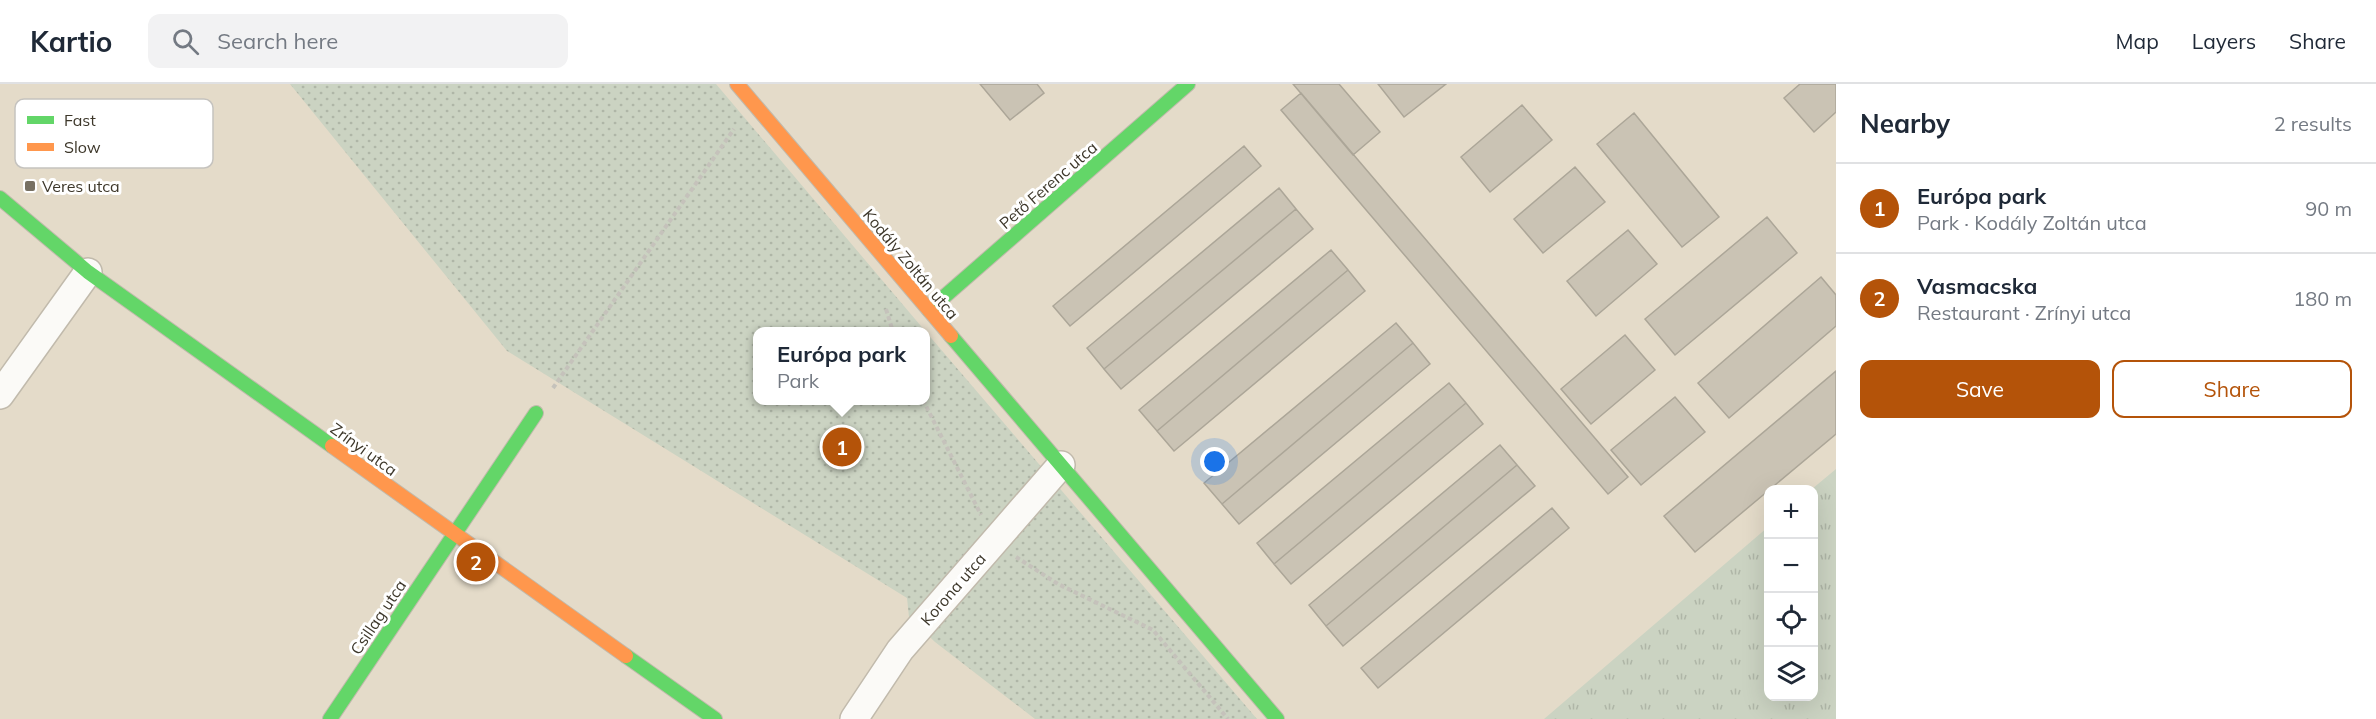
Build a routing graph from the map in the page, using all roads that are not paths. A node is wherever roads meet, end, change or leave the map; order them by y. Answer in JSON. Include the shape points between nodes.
{"nodes":[{"id":1,"x":737,"y":84,"type":"edge"},
{"id":2,"x":1188,"y":84,"type":"edge"},
{"id":3,"x":0,"y":198,"type":"edge"},
{"id":4,"x":88,"y":272,"type":"junction"},
{"id":5,"x":928,"y":310,"type":"junction"},
{"id":6,"x":0,"y":395,"type":"edge"},
{"id":7,"x":536,"y":414,"type":"road end"},
{"id":8,"x":1061,"y":465,"type":"junction"},
{"id":9,"x":453,"y":533,"type":"junction"},
{"id":10,"x":330,"y":719,"type":"edge"},
{"id":11,"x":716,"y":719,"type":"edge"},
{"id":12,"x":854,"y":719,"type":"edge"},
{"id":13,"x":1277,"y":719,"type":"edge"}],
"edges":[{"from":1,"to":5,"type":"street","name":"Kodály Zoltán utca"},
{"from":2,"to":5,"type":"street","name":"Pető Ferenc utca"},
{"from":3,"to":4,"type":"street","name":"Zrínyi utca"},
{"from":4,"to":6,"type":"street"},
{"from":4,"to":9,"type":"street","name":"Zrínyi utca"},
{"from":5,"to":8,"type":"street","name":"Kodály Zoltán utca"},
{"from":7,"to":9,"type":"street","name":"Csillag utca"},
{"from":8,"to":12,"type":"street","name":"Korona utca","via":[[900,650]]},
{"from":8,"to":13,"type":"street","name":"Kodály Zoltán utca"},
{"from":9,"to":10,"type":"street","name":"Csillag utca"},
{"from":9,"to":11,"type":"street","name":"Zrínyi utca"}]}
